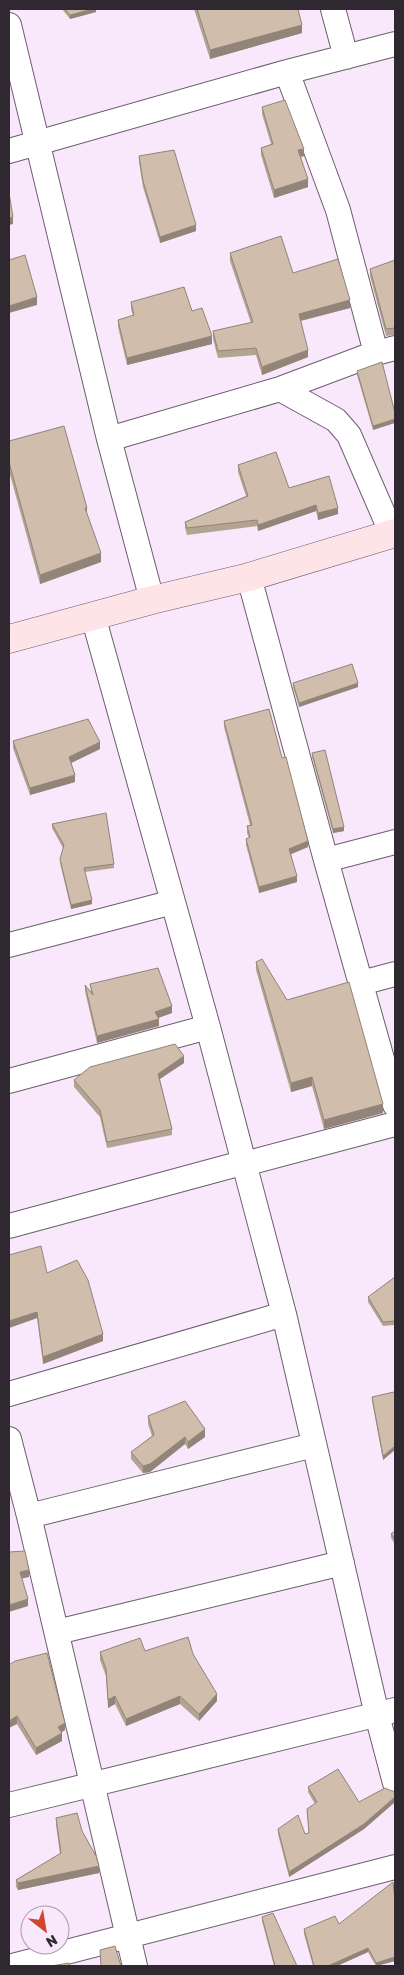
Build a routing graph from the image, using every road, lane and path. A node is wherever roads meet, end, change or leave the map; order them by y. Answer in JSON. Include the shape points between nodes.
{"nodes":[{"id":1,"x":333,"y":9,"type":"edge"},
{"id":2,"x":9,"y":25,"type":"edge"},
{"id":3,"x":395,"y":44,"type":"edge"},
{"id":4,"x":346,"y":57,"type":"junction"},
{"id":5,"x":286,"y":72,"type":"junction"},
{"id":6,"x":37,"y":144,"type":"junction"},
{"id":7,"x":9,"y":151,"type":"edge"},
{"id":8,"x":386,"y":351,"type":"edge"},
{"id":9,"x":280,"y":389,"type":"junction"},
{"id":10,"x":109,"y":439,"type":"junction"},
{"id":11,"x":394,"y":533,"type":"edge"},
{"id":12,"x":249,"y":577,"type":"junction"},
{"id":13,"x":152,"y":600,"type":"junction"},
{"id":14,"x":93,"y":616,"type":"junction"},
{"id":15,"x":9,"y":639,"type":"edge"},
{"id":16,"x":395,"y":842,"type":"edge"},
{"id":17,"x":326,"y":860,"type":"junction"},
{"id":18,"x":173,"y":902,"type":"junction"},
{"id":19,"x":9,"y":945,"type":"edge"},
{"id":20,"x":395,"y":974,"type":"edge"},
{"id":21,"x":361,"y":982,"type":"junction"},
{"id":22,"x":208,"y":1027,"type":"junction"},
{"id":23,"x":9,"y":1081,"type":"edge"},
{"id":24,"x":395,"y":1105,"type":"edge"},
{"id":25,"x":395,"y":1124,"type":"edge"},
{"id":26,"x":244,"y":1164,"type":"junction"},
{"id":27,"x":9,"y":1226,"type":"edge"},
{"id":28,"x":284,"y":1314,"type":"junction"},
{"id":29,"x":9,"y":1394,"type":"edge"},
{"id":30,"x":9,"y":1439,"type":"edge"},
{"id":31,"x":314,"y":1445,"type":"junction"},
{"id":32,"x":29,"y":1516,"type":"junction"},
{"id":33,"x":342,"y":1563,"type":"junction"},
{"id":34,"x":57,"y":1632,"type":"junction"},
{"id":35,"x":386,"y":1712,"type":"edge"},
{"id":36,"x":395,"y":1782,"type":"edge"},
{"id":37,"x":92,"y":1785,"type":"junction"},
{"id":38,"x":9,"y":1805,"type":"edge"},
{"id":39,"x":395,"y":1867,"type":"edge"},
{"id":40,"x":127,"y":1937,"type":"junction"},
{"id":41,"x":12,"y":1966,"type":"edge"},
{"id":42,"x":135,"y":1966,"type":"edge"}],
"edges":[{"from":1,"to":4,"type":"street"},
{"from":2,"to":6,"type":"street"},
{"from":3,"to":4,"type":"street"},
{"from":4,"to":5,"type":"street"},
{"from":5,"to":6,"type":"street"},
{"from":5,"to":8,"type":"street"},
{"from":6,"to":7,"type":"street"},
{"from":6,"to":10,"type":"street"},
{"from":8,"to":9,"type":"street"},
{"from":9,"to":10,"type":"street"},
{"from":9,"to":11,"type":"street","via":[[336,420],[349,435]]},
{"from":10,"to":13,"type":"street"},
{"from":11,"to":12,"type":"street"},
{"from":12,"to":13,"type":"street"},
{"from":12,"to":17,"type":"street"},
{"from":13,"to":14,"type":"street"},
{"from":14,"to":15,"type":"street"},
{"from":14,"to":18,"type":"street"},
{"from":16,"to":17,"type":"street"},
{"from":17,"to":21,"type":"street"},
{"from":18,"to":19,"type":"street"},
{"from":18,"to":22,"type":"street"},
{"from":20,"to":21,"type":"street"},
{"from":21,"to":24,"type":"street"},
{"from":22,"to":23,"type":"street"},
{"from":22,"to":26,"type":"street"},
{"from":25,"to":26,"type":"street"},
{"from":26,"to":27,"type":"street"},
{"from":26,"to":28,"type":"street"},
{"from":28,"to":29,"type":"street"},
{"from":28,"to":31,"type":"street"},
{"from":30,"to":32,"type":"street"},
{"from":31,"to":32,"type":"street"},
{"from":31,"to":33,"type":"street"},
{"from":32,"to":34,"type":"street"},
{"from":33,"to":34,"type":"street"},
{"from":33,"to":35,"type":"street"},
{"from":34,"to":37,"type":"street"},
{"from":35,"to":36,"type":"street"},
{"from":35,"to":37,"type":"street"},
{"from":37,"to":38,"type":"street"},
{"from":37,"to":40,"type":"street"},
{"from":39,"to":40,"type":"street"},
{"from":40,"to":41,"type":"street"},
{"from":40,"to":42,"type":"street"}]}
